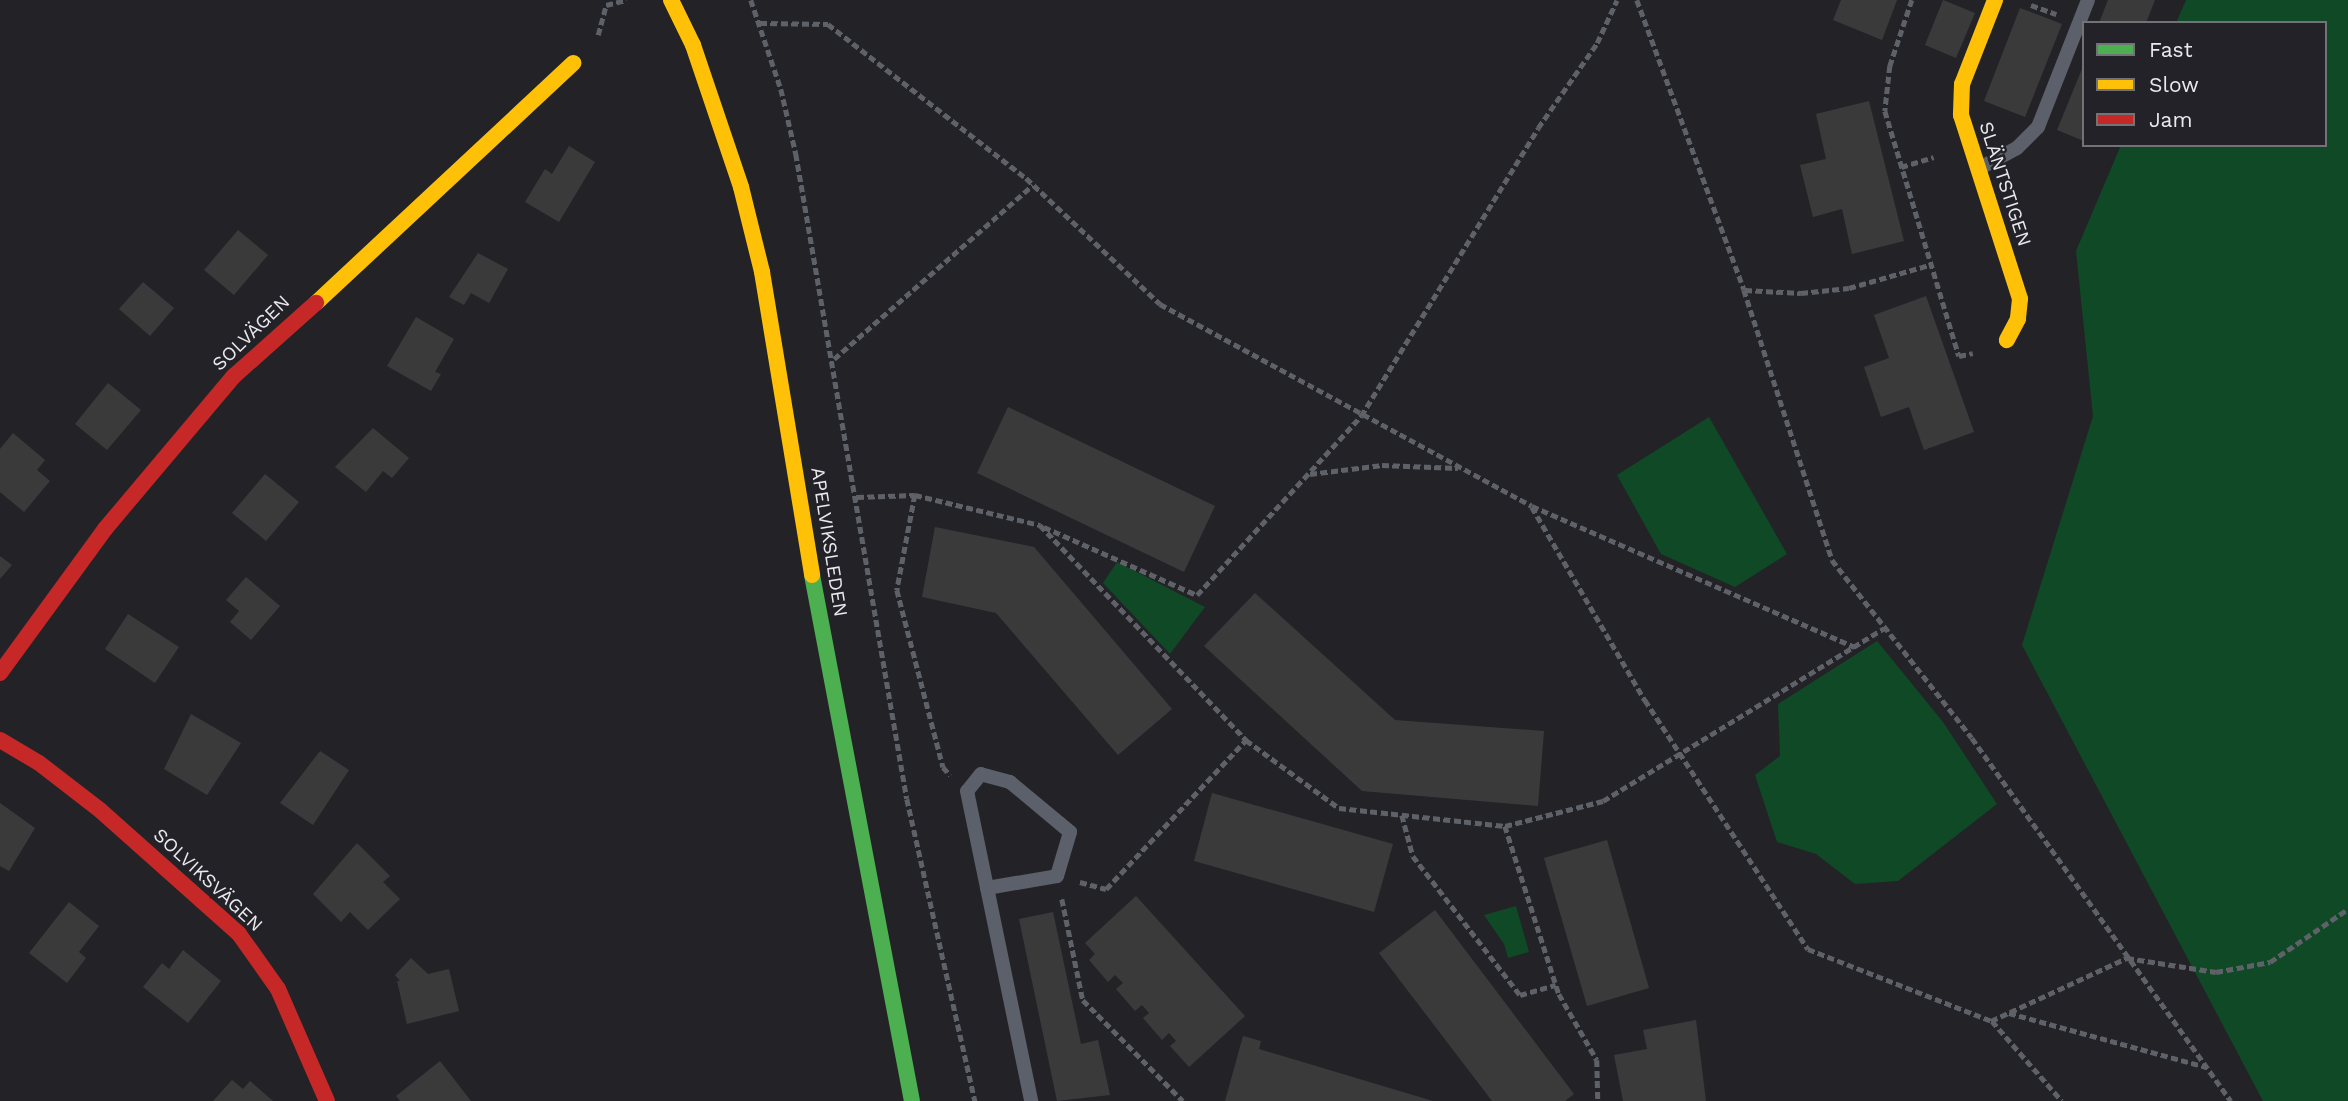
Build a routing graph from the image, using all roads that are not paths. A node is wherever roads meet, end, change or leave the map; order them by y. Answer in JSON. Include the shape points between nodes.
{"nodes":[{"id":1,"x":671,"y":0,"type":"edge"},
{"id":2,"x":1995,"y":0,"type":"edge"},
{"id":3,"x":2088,"y":0,"type":"edge"},
{"id":4,"x":573,"y":63,"type":"dead end"},
{"id":5,"x":1977,"y":170,"type":"junction"},
{"id":6,"x":2007,"y":340,"type":"road end"},
{"id":7,"x":0,"y":673,"type":"edge"},
{"id":8,"x":0,"y":740,"type":"edge"},
{"id":9,"x":987,"y":888,"type":"junction"},
{"id":10,"x":327,"y":1101,"type":"edge"},
{"id":11,"x":912,"y":1101,"type":"edge"},
{"id":12,"x":1031,"y":1101,"type":"edge"}],
"edges":[{"from":1,"to":11,"type":"street","name":"APELVIKSLEDEN","via":[[693,45],[741,187],[762,272],[833,700]]},
{"from":2,"to":5,"type":"street","name":"SLÄNTSTIGEN","via":[[1962,84],[1961,115]]},
{"from":3,"to":5,"type":"lane","via":[[2038,127],[2017,148]]},
{"from":4,"to":7,"type":"street","name":"SOLVÄGEN","via":[[424,206],[234,376],[105,529]]},
{"from":5,"to":6,"type":"street","name":"SLÄNTSTIGEN","via":[[2020,299],[2018,319]]},
{"from":8,"to":10,"type":"street","name":"SOLVIKSVÄGEN","via":[[101,811],[239,934],[278,989]]},
{"from":9,"to":9,"type":"lane","via":[[967,791],[981,774],[1010,782],[1070,832],[1057,876]]},
{"from":9,"to":12,"type":"lane"}]}
